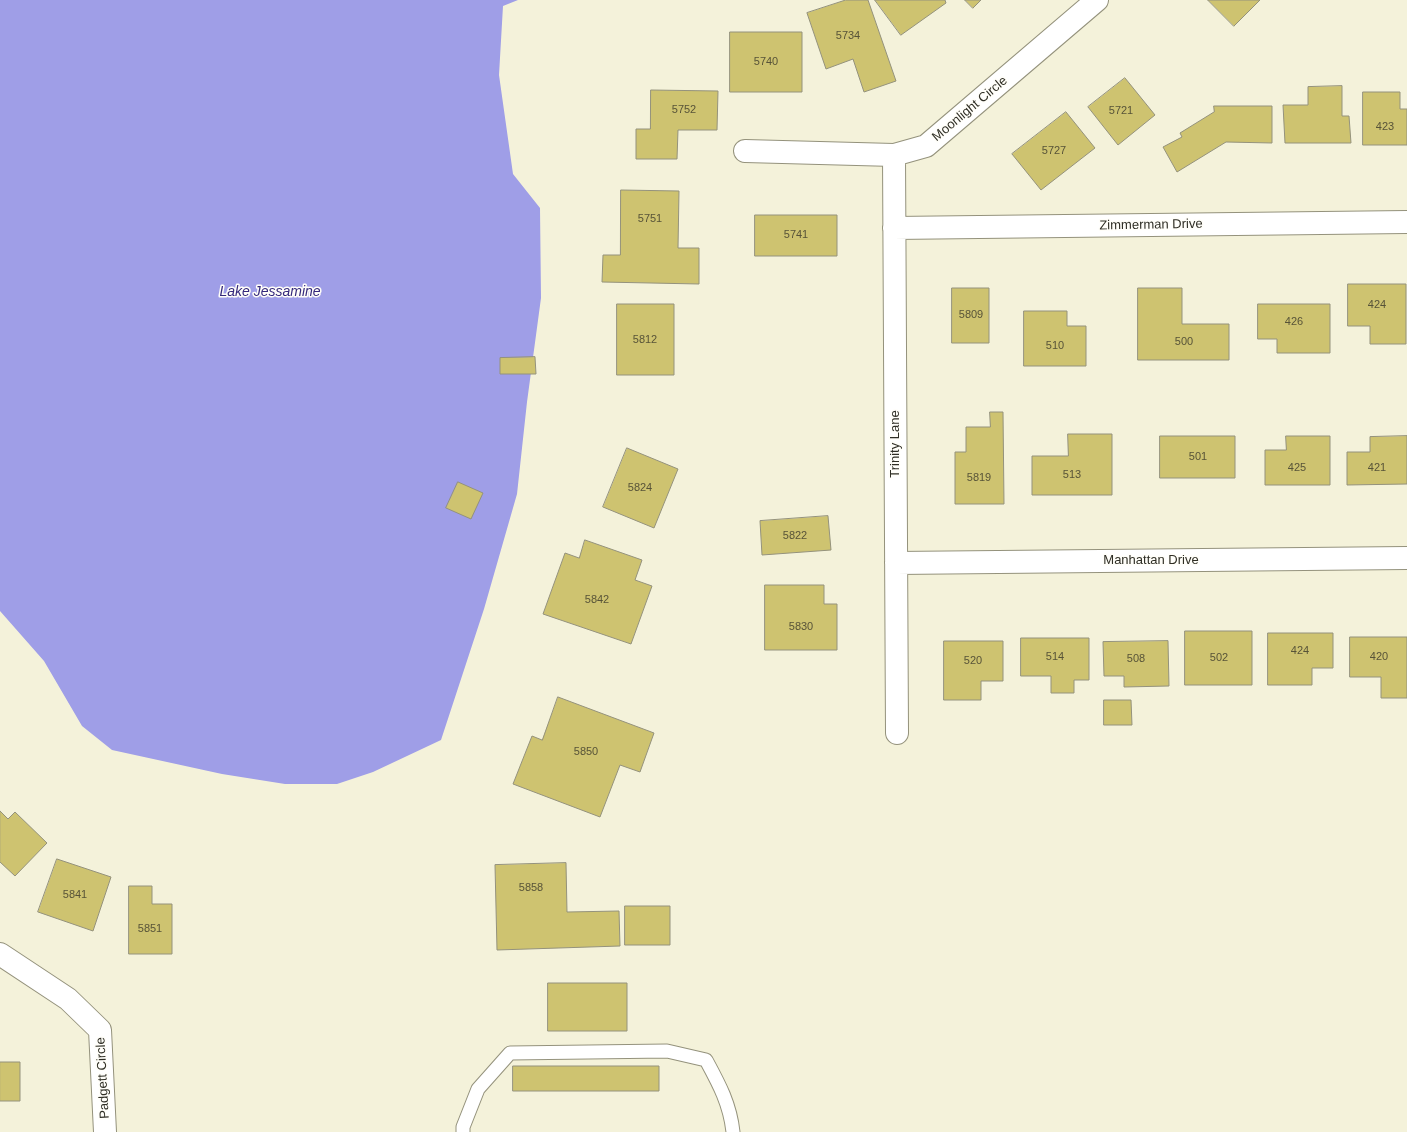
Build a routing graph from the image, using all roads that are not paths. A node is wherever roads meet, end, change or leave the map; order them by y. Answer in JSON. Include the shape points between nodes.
{"nodes":[{"id":1,"x":1097,"y":0,"type":"edge"},
{"id":2,"x":745,"y":151,"type":"dead end"},
{"id":3,"x":894,"y":155,"type":"junction"},
{"id":4,"x":1407,"y":222,"type":"edge"},
{"id":5,"x":894,"y":228,"type":"junction"},
{"id":6,"x":1407,"y":558,"type":"edge"},
{"id":7,"x":896,"y":562,"type":"junction"},
{"id":8,"x":897,"y":733,"type":"dead end"},
{"id":9,"x":0,"y":954,"type":"edge"},
{"id":10,"x":105,"y":1132,"type":"edge"},
{"id":11,"x":463,"y":1132,"type":"edge"},
{"id":12,"x":733,"y":1132,"type":"edge"}],
"edges":[{"from":1,"to":3,"type":"street","name":"Moonlight Circle","via":[[926,146]]},
{"from":2,"to":3,"type":"street","name":"Moonlight Circle"},
{"from":3,"to":5,"type":"street","name":"Trinity Lane"},
{"from":4,"to":5,"type":"street","name":"Zimmerman Drive"},
{"from":5,"to":7,"type":"street","name":"Trinity Lane"},
{"from":6,"to":7,"type":"street","name":"Manhattan Drive"},
{"from":7,"to":8,"type":"street","name":"Trinity Lane"},
{"from":9,"to":10,"type":"street","name":"Padgett Circle","via":[[68,999],[100,1030]]},
{"from":11,"to":12,"type":"lane","via":[[478,1089],[510,1053],[667,1051],[706,1060],[725,1096]]}]}
